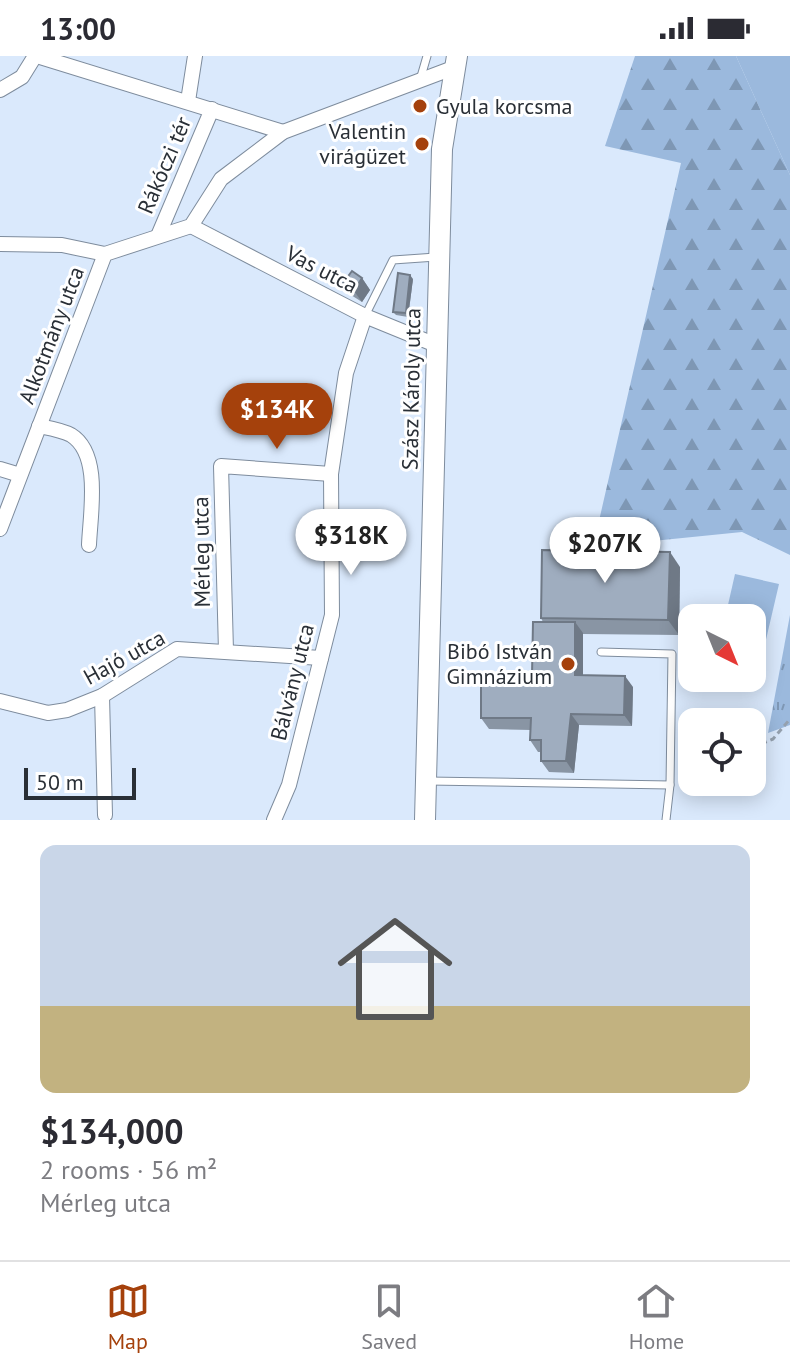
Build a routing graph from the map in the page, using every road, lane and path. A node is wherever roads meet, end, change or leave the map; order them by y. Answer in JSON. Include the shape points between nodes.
{"nodes":[{"id":1,"x":36,"y":56,"type":"edge"},
{"id":2,"x":195,"y":56,"type":"edge"},
{"id":3,"x":427,"y":56,"type":"edge"},
{"id":4,"x":455,"y":62,"type":"edge"},
{"id":5,"x":420,"y":80,"type":"junction"},
{"id":6,"x":0,"y":90,"type":"edge"},
{"id":7,"x":188,"y":101,"type":"junction"},
{"id":8,"x":212,"y":109,"type":"junction"},
{"id":9,"x":283,"y":132,"type":"junction"},
{"id":10,"x":191,"y":226,"type":"junction"},
{"id":11,"x":158,"y":236,"type":"junction"},
{"id":12,"x":0,"y":244,"type":"edge"},
{"id":13,"x":105,"y":254,"type":"junction"},
{"id":14,"x":438,"y":257,"type":"junction"},
{"id":15,"x":365,"y":316,"type":"junction"},
{"id":16,"x":436,"y":345,"type":"junction"},
{"id":17,"x":39,"y":426,"type":"junction"},
{"id":18,"x":0,"y":469,"type":"edge"},
{"id":19,"x":331,"y":474,"type":"junction"},
{"id":20,"x":20,"y":475,"type":"junction"},
{"id":21,"x":0,"y":529,"type":"edge"},
{"id":22,"x":89,"y":545,"type":"dead end"},
{"id":23,"x":226,"y":651,"type":"junction"},
{"id":24,"x":601,"y":652,"type":"dead end"},
{"id":25,"x":321,"y":658,"type":"junction"},
{"id":26,"x":102,"y":696,"type":"junction"},
{"id":27,"x":0,"y":701,"type":"edge"},
{"id":28,"x":790,"y":719,"type":"edge"},
{"id":29,"x":766,"y":742,"type":"edge"},
{"id":30,"x":426,"y":781,"type":"junction"},
{"id":31,"x":670,"y":785,"type":"junction"},
{"id":32,"x":105,"y":815,"type":"dead end"},
{"id":33,"x":274,"y":820,"type":"edge"},
{"id":34,"x":425,"y":820,"type":"edge"},
{"id":35,"x":666,"y":820,"type":"edge"}],
"edges":[{"from":1,"to":6,"type":"street","via":[[22,77]]},
{"from":1,"to":7,"type":"street","name":"Rákóczi tér"},
{"from":2,"to":7,"type":"street"},
{"from":3,"to":5,"type":"lane"},
{"from":4,"to":5,"type":"street"},
{"from":4,"to":14,"type":"main road","name":"Szász Károly utca","via":[[442,149]]},
{"from":5,"to":9,"type":"street"},
{"from":7,"to":8,"type":"street","name":"Rákóczi tér"},
{"from":8,"to":9,"type":"street","name":"Rákóczi tér"},
{"from":8,"to":11,"type":"street","name":"Rákóczi tér"},
{"from":9,"to":10,"type":"street","via":[[221,179]]},
{"from":10,"to":11,"type":"street","name":"Rákóczi tér"},
{"from":10,"to":15,"type":"street","name":"Vas utca"},
{"from":11,"to":13,"type":"street","name":"Alkotmány utca"},
{"from":12,"to":13,"type":"street","via":[[62,245]]},
{"from":13,"to":17,"type":"street","name":"Alkotmány utca"},
{"from":14,"to":15,"type":"lane","via":[[393,260]]},
{"from":14,"to":16,"type":"main road","name":"Szász Károly utca"},
{"from":15,"to":16,"type":"street","name":"Vas utca"},
{"from":15,"to":19,"type":"street","name":"Bálvány utca","via":[[346,373]]},
{"from":16,"to":30,"type":"main road","name":"Szász Károly utca"},
{"from":17,"to":20,"type":"street","name":"Alkotmány utca"},
{"from":17,"to":22,"type":"street","via":[[70,434],[80,443],[93,473]]},
{"from":18,"to":20,"type":"street"},
{"from":19,"to":23,"type":"street","name":"Mérleg utca","via":[[221,466]]},
{"from":19,"to":25,"type":"street","name":"Bálvány utca","via":[[332,615]]},
{"from":20,"to":21,"type":"street","name":"Alkotmány utca"},
{"from":23,"to":25,"type":"street","name":"Hajó utca"},
{"from":23,"to":26,"type":"street","name":"Hajó utca","via":[[177,649]]},
{"from":24,"to":31,"type":"lane","via":[[672,654]]},
{"from":25,"to":33,"type":"street","name":"Bálvány utca","via":[[289,785]]},
{"from":26,"to":27,"type":"street","name":"Hajó utca","via":[[48,713]]},
{"from":26,"to":32,"type":"street"},
{"from":28,"to":29,"type":"path"},
{"from":30,"to":31,"type":"lane"},
{"from":30,"to":34,"type":"main road","name":"Szász Károly utca"},
{"from":31,"to":35,"type":"lane"}]}
